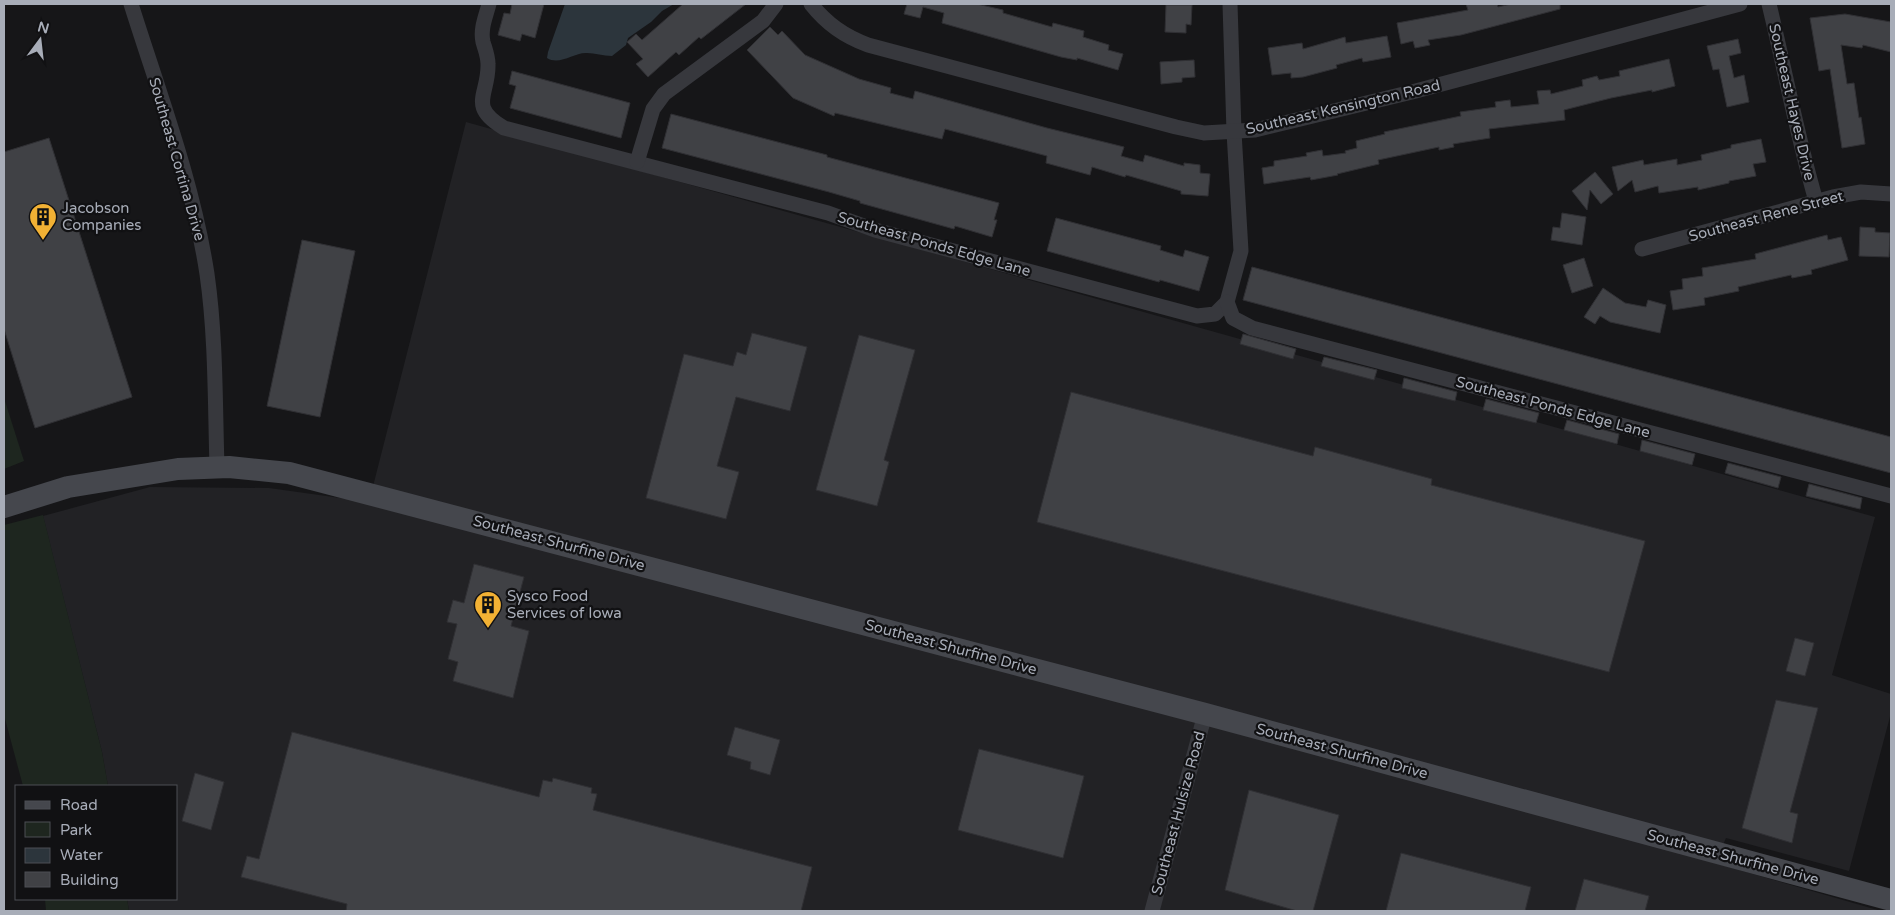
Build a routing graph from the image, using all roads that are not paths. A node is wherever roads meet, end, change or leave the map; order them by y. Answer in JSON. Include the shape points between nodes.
{"nodes":[{"id":1,"x":131,"y":4,"type":"edge"},
{"id":2,"x":489,"y":4,"type":"edge"},
{"id":3,"x":776,"y":4,"type":"edge"},
{"id":4,"x":811,"y":4,"type":"edge"},
{"id":5,"x":1230,"y":4,"type":"edge"},
{"id":6,"x":1740,"y":4,"type":"edge"},
{"id":7,"x":1769,"y":4,"type":"edge"},
{"id":8,"x":1234,"y":132,"type":"junction"},
{"id":9,"x":637,"y":162,"type":"junction"},
{"id":10,"x":1891,"y":194,"type":"edge"},
{"id":11,"x":1816,"y":201,"type":"junction"},
{"id":12,"x":1642,"y":249,"type":"dead end"},
{"id":13,"x":1228,"y":302,"type":"junction"},
{"id":14,"x":216,"y":467,"type":"junction"},
{"id":15,"x":1891,"y":496,"type":"edge"},
{"id":16,"x":4,"y":507,"type":"edge"},
{"id":17,"x":1204,"y":714,"type":"junction"},
{"id":18,"x":1891,"y":900,"type":"edge"},
{"id":19,"x":1152,"y":911,"type":"edge"}],
"edges":[{"from":1,"to":14,"type":"street","name":"Southeast Cortina Drive","via":[[180,158],[205,263],[211,302]]},
{"from":2,"to":9,"type":"street","name":"Southeast Ponds Edge Lane","via":[[482,31],[488,64],[482,100],[489,118],[504,128]]},
{"from":3,"to":9,"type":"street","via":[[763,21],[664,94],[653,109]]},
{"from":4,"to":8,"type":"street","name":"Southeast Kensington Road","via":[[836,30],[868,44],[1176,127],[1204,133]]},
{"from":5,"to":8,"type":"street"},
{"from":6,"to":8,"type":"street","name":"Southeast Kensington Road","via":[[1412,92],[1272,127]]},
{"from":7,"to":11,"type":"street","name":"Southeast Hayes Drive","via":[[1790,103]]},
{"from":8,"to":13,"type":"street","via":[[1241,251]]},
{"from":9,"to":13,"type":"street","name":"Southeast Ponds Edge Lane","via":[[1197,316],[1215,314]]},
{"from":10,"to":11,"type":"street","name":"Southeast Rene Street","via":[[1861,192]]},
{"from":11,"to":12,"type":"street","name":"Southeast Rene Street"},
{"from":13,"to":15,"type":"street","name":"Southeast Ponds Edge Lane","via":[[1233,318],[1252,328]]},
{"from":14,"to":16,"type":"street","name":"Southeast Shurfine Drive","via":[[178,469],[68,487]]},
{"from":14,"to":17,"type":"street","name":"Southeast Shurfine Drive","via":[[289,473]]},
{"from":17,"to":18,"type":"street","name":"Southeast Shurfine Drive"},
{"from":17,"to":19,"type":"street","name":"Southeast Hulsize Road"}]}
